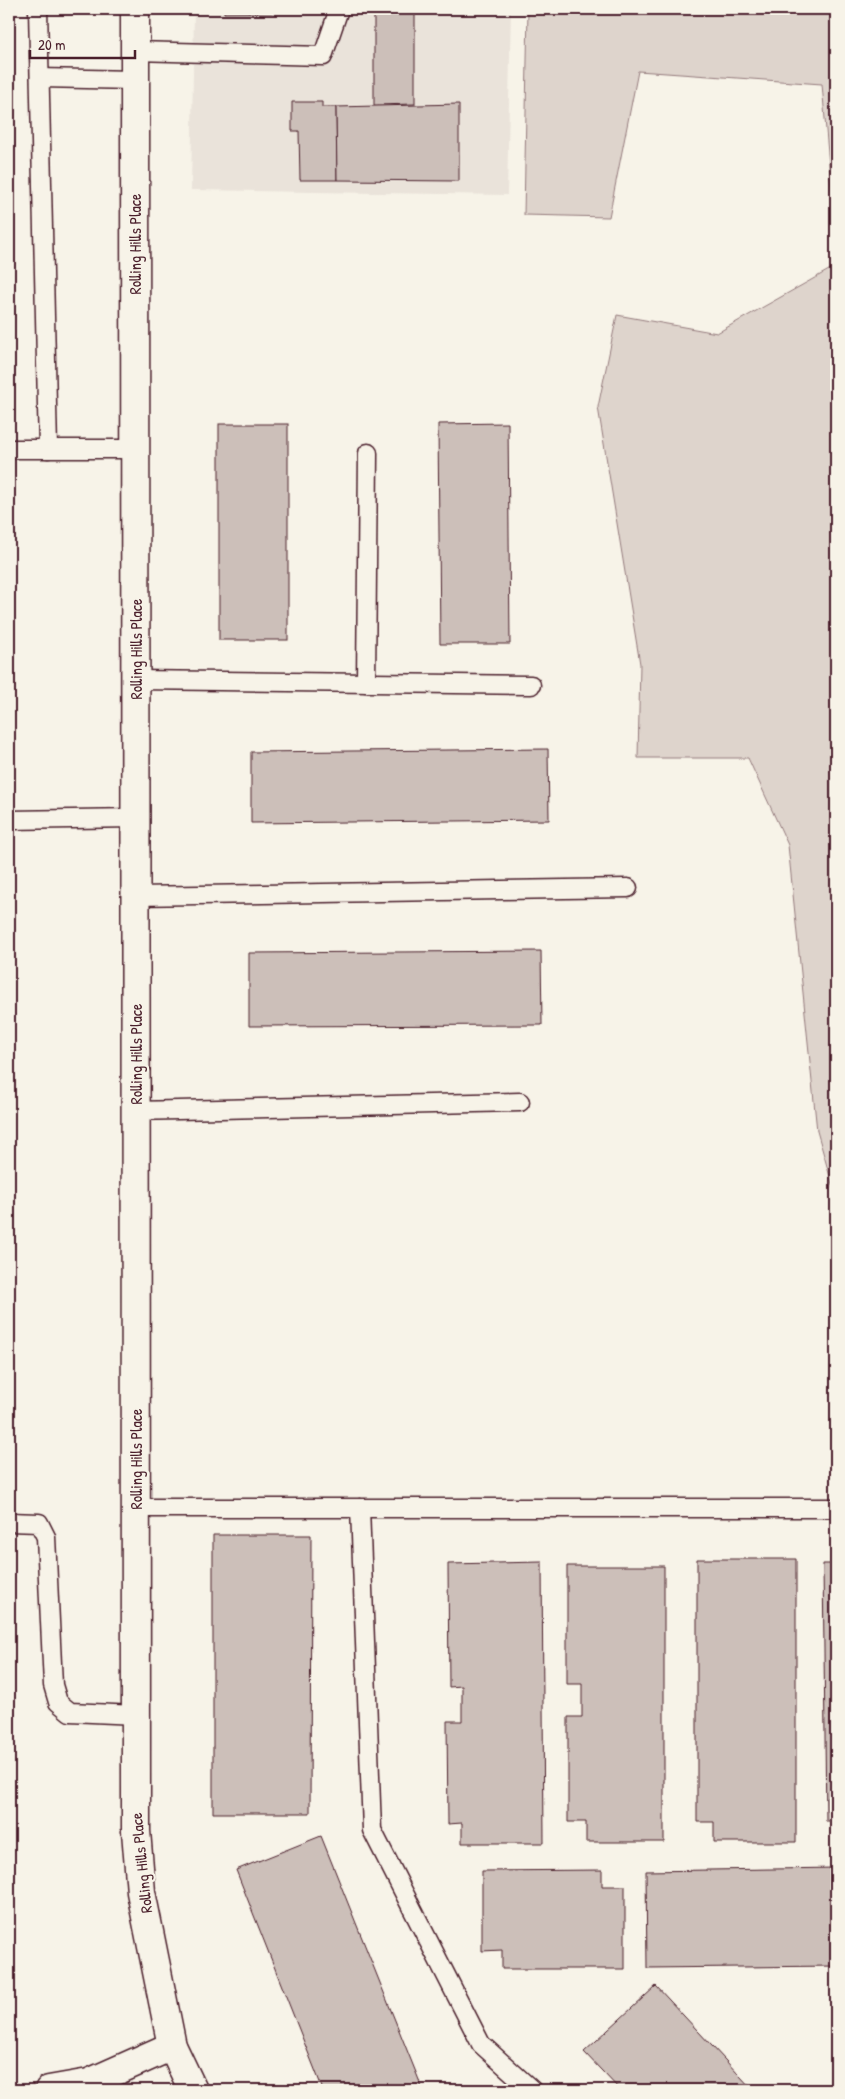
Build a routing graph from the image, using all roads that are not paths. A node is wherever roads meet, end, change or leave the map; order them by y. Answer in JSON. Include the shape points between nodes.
{"nodes":[{"id":1,"x":38,"y":9,"type":"edge"},
{"id":2,"x":135,"y":9,"type":"edge"},
{"id":3,"x":338,"y":12,"type":"dead end"},
{"id":4,"x":135,"y":51,"type":"junction"},
{"id":5,"x":40,"y":78,"type":"junction"},
{"id":6,"x":134,"y":80,"type":"junction"},
{"id":7,"x":9,"y":449,"type":"edge"},
{"id":8,"x":48,"y":449,"type":"junction"},
{"id":9,"x":136,"y":449,"type":"junction"},
{"id":10,"x":368,"y":453,"type":"dead end"},
{"id":11,"x":136,"y":680,"type":"junction"},
{"id":12,"x":366,"y":683,"type":"junction"},
{"id":13,"x":531,"y":686,"type":"dead end"},
{"id":14,"x":136,"y":818,"type":"junction"},
{"id":15,"x":9,"y":820,"type":"edge"},
{"id":16,"x":628,"y":888,"type":"dead end"},
{"id":17,"x":136,"y":896,"type":"junction"},
{"id":18,"x":520,"y":1102,"type":"dead end"},
{"id":19,"x":136,"y":1111,"type":"junction"},
{"id":20,"x":136,"y":1508,"type":"junction"},
{"id":21,"x":360,"y":1508,"type":"junction"},
{"id":22,"x":836,"y":1508,"type":"edge"},
{"id":23,"x":9,"y":1522,"type":"edge"},
{"id":24,"x":136,"y":1714,"type":"junction"},
{"id":25,"x":172,"y":2046,"type":"junction"},
{"id":26,"x":49,"y":2090,"type":"edge"},
{"id":27,"x":193,"y":2090,"type":"edge"},
{"id":28,"x":532,"y":2090,"type":"edge"}],
"edges":[{"from":1,"to":5,"type":"lane"},
{"from":2,"to":4,"type":"street","name":"Rolling Hills Place"},
{"from":3,"to":4,"type":"lane","via":[[323,56]]},
{"from":4,"to":6,"type":"street","name":"Rolling Hills Place"},
{"from":5,"to":6,"type":"lane"},
{"from":5,"to":8,"type":"lane"},
{"from":6,"to":9,"type":"street","name":"Rolling Hills Place"},
{"from":7,"to":8,"type":"lane"},
{"from":8,"to":9,"type":"lane"},
{"from":9,"to":11,"type":"street","name":"Rolling Hills Place"},
{"from":10,"to":12,"type":"lane"},
{"from":11,"to":12,"type":"lane"},
{"from":11,"to":14,"type":"street","name":"Rolling Hills Place"},
{"from":12,"to":13,"type":"lane"},
{"from":14,"to":15,"type":"lane"},
{"from":14,"to":17,"type":"street","name":"Rolling Hills Place"},
{"from":16,"to":17,"type":"lane"},
{"from":17,"to":19,"type":"street","name":"Rolling Hills Place"},
{"from":18,"to":19,"type":"lane"},
{"from":19,"to":20,"type":"street","name":"Rolling Hills Place"},
{"from":20,"to":21,"type":"lane"},
{"from":20,"to":24,"type":"street","name":"Rolling Hills Place"},
{"from":21,"to":22,"type":"lane"},
{"from":21,"to":28,"type":"lane","via":[[372,1830],[481,2044]]},
{"from":23,"to":24,"type":"lane","via":[[39,1523],[46,1537],[53,1686],[58,1702],[70,1712]]},
{"from":24,"to":25,"type":"street","name":"Rolling Hills Place","via":[[136,1831],[141,1892]]},
{"from":25,"to":26,"type":"street","via":[[89,2083]]},
{"from":25,"to":27,"type":"street","name":"Rolling Hills Place"}]}
